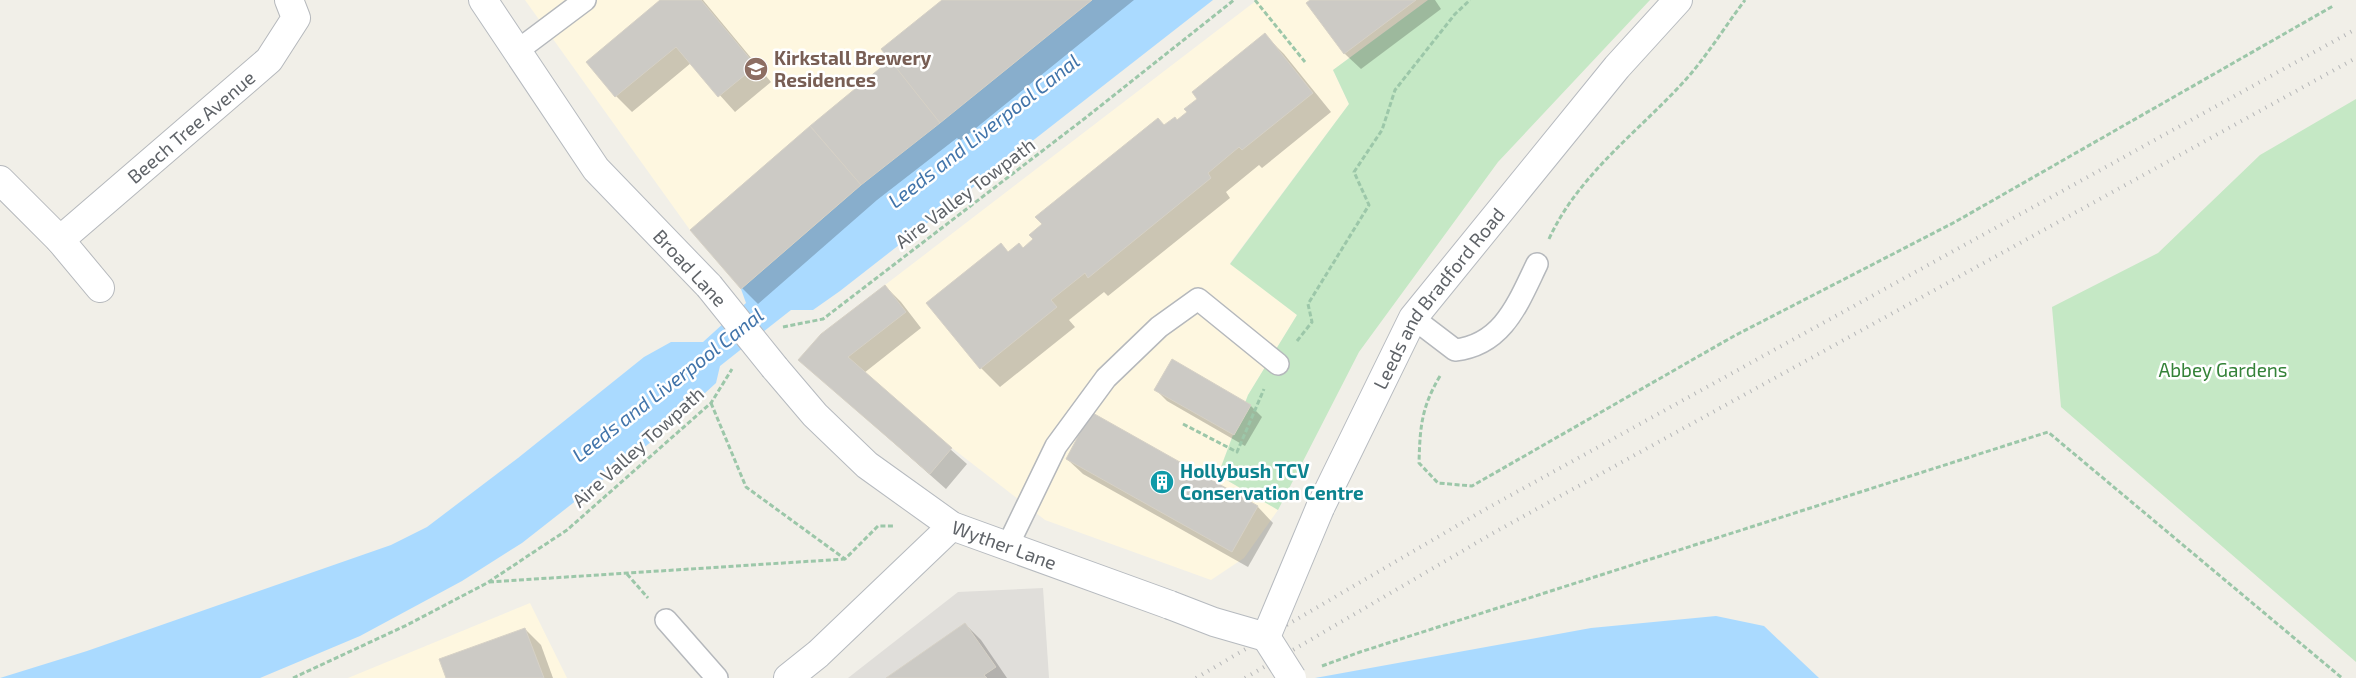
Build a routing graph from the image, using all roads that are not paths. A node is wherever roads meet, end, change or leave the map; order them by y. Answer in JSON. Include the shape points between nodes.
{"nodes":[{"id":1,"x":289,"y":0,"type":"edge"},
{"id":2,"x":483,"y":0,"type":"edge"},
{"id":3,"x":585,"y":0,"type":"edge"},
{"id":4,"x":1678,"y":0,"type":"edge"},
{"id":5,"x":517,"y":51,"type":"junction"},
{"id":6,"x":0,"y":180,"type":"edge"},
{"id":7,"x":60,"y":240,"type":"junction"},
{"id":8,"x":1537,"y":264,"type":"road end"},
{"id":9,"x":100,"y":288,"type":"dead end"},
{"id":10,"x":1413,"y":318,"type":"junction"},
{"id":11,"x":1278,"y":364,"type":"road end"},
{"id":12,"x":952,"y":526,"type":"junction"},
{"id":13,"x":1008,"y":545,"type":"junction"},
{"id":14,"x":666,"y":620,"type":"dead end"},
{"id":15,"x":1266,"y":637,"type":"junction"},
{"id":16,"x":717,"y":678,"type":"edge"},
{"id":17,"x":788,"y":678,"type":"edge"},
{"id":18,"x":1292,"y":678,"type":"edge"}],
"edges":[{"from":1,"to":7,"type":"street","name":"Beech Tree Avenue","via":[[296,18],[269,60]]},
{"from":2,"to":5,"type":"street","name":"Broad Lane"},
{"from":3,"to":5,"type":"lane"},
{"from":4,"to":10,"type":"street","name":"Leeds and Bradford Road","via":[[1617,67]]},
{"from":5,"to":12,"type":"street","name":"Broad Lane","bridge":true,"via":[[596,169],[709,286],[816,415],[867,465]]},
{"from":6,"to":7,"type":"street"},
{"from":7,"to":9,"type":"street"},
{"from":8,"to":10,"type":"lane","via":[[1514,312],[1494,336],[1472,349],[1455,350]]},
{"from":10,"to":15,"type":"street","name":"Leeds and Bradford Road","bridge":true,"via":[[1320,508]]},
{"from":11,"to":13,"type":"lane","via":[[1198,299],[1159,327],[1106,378],[1056,446]]},
{"from":12,"to":13,"type":"street","name":"Wyther Lane"},
{"from":12,"to":17,"type":"street","name":"Wyther Lane","via":[[818,654]]},
{"from":13,"to":15,"type":"street","name":"Wyther Lane","bridge":true,"via":[[1214,622]]},
{"from":14,"to":16,"type":"lane"},
{"from":15,"to":18,"type":"street","bridge":true}]}
